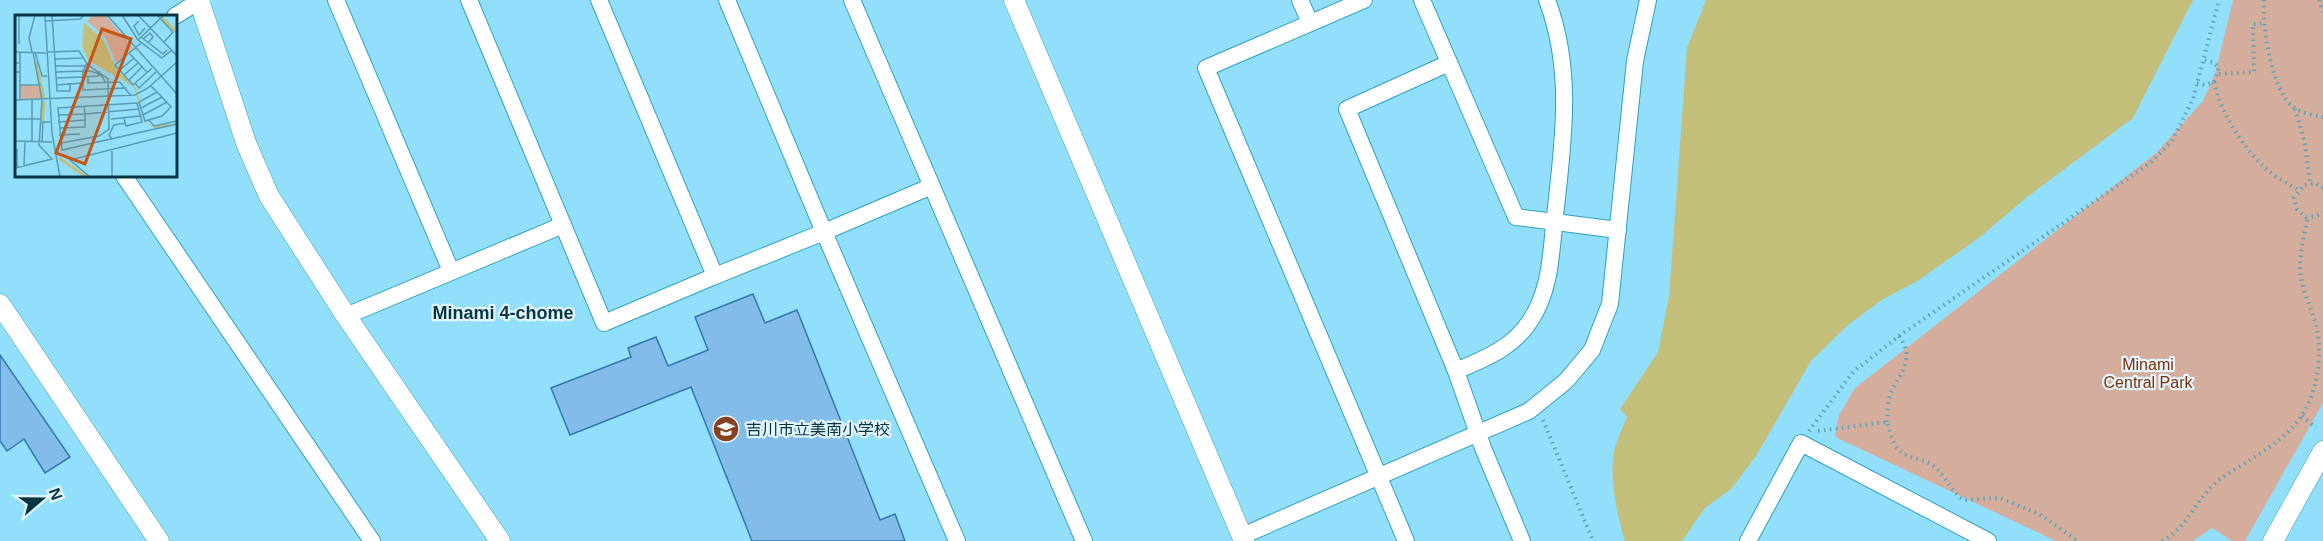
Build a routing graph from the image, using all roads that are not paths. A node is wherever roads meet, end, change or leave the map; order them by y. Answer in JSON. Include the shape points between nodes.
{"nodes":[{"id":1,"x":200,"y":0,"type":"edge"},
{"id":2,"x":336,"y":0,"type":"edge"},
{"id":3,"x":469,"y":0,"type":"edge"},
{"id":4,"x":598,"y":0,"type":"edge"},
{"id":5,"x":727,"y":0,"type":"edge"},
{"id":6,"x":852,"y":0,"type":"edge"},
{"id":7,"x":1014,"y":0,"type":"edge"},
{"id":8,"x":1300,"y":0,"type":"edge"},
{"id":9,"x":1364,"y":0,"type":"edge"},
{"id":10,"x":1422,"y":0,"type":"edge"},
{"id":11,"x":1547,"y":0,"type":"edge"},
{"id":12,"x":1648,"y":0,"type":"edge"},
{"id":13,"x":177,"y":15,"type":"edge"},
{"id":14,"x":1310,"y":23,"type":"junction"},
{"id":15,"x":1449,"y":63,"type":"junction"},
{"id":16,"x":125,"y":177,"type":"edge"},
{"id":17,"x":932,"y":186,"type":"junction"},
{"id":18,"x":1554,"y":222,"type":"junction"},
{"id":19,"x":562,"y":225,"type":"junction"},
{"id":20,"x":1618,"y":230,"type":"junction"},
{"id":21,"x":824,"y":232,"type":"junction"},
{"id":22,"x":451,"y":270,"type":"junction"},
{"id":23,"x":715,"y":276,"type":"junction"},
{"id":24,"x":0,"y":304,"type":"edge"},
{"id":25,"x":346,"y":316,"type":"junction"},
{"id":26,"x":1456,"y":371,"type":"junction"},
{"id":27,"x":1478,"y":435,"type":"junction"},
{"id":28,"x":2323,"y":451,"type":"edge"},
{"id":29,"x":1379,"y":477,"type":"junction"},
{"id":30,"x":1239,"y":539,"type":"edge"},
{"id":31,"x":159,"y":541,"type":"edge"},
{"id":32,"x":372,"y":541,"type":"edge"},
{"id":33,"x":500,"y":541,"type":"edge"},
{"id":34,"x":957,"y":541,"type":"edge"},
{"id":35,"x":1084,"y":541,"type":"edge"},
{"id":36,"x":1406,"y":541,"type":"edge"},
{"id":37,"x":1522,"y":541,"type":"edge"},
{"id":38,"x":1748,"y":541,"type":"edge"},
{"id":39,"x":1988,"y":541,"type":"edge"},
{"id":40,"x":2273,"y":541,"type":"edge"}],
"edges":[{"from":1,"to":13,"type":"street"},
{"from":1,"to":25,"type":"street","via":[[246,143],[269,196]]},
{"from":2,"to":22,"type":"street"},
{"from":3,"to":19,"type":"street"},
{"from":4,"to":23,"type":"street"},
{"from":5,"to":21,"type":"street"},
{"from":6,"to":17,"type":"street"},
{"from":7,"to":30,"type":"street"},
{"from":8,"to":14,"type":"street"},
{"from":9,"to":14,"type":"street"},
{"from":10,"to":15,"type":"street"},
{"from":11,"to":18,"type":"street","via":[[1561,51],[1566,102]]},
{"from":12,"to":20,"type":"street","via":[[1635,61]]},
{"from":14,"to":29,"type":"street","via":[[1206,68]]},
{"from":15,"to":18,"type":"street","via":[[1516,217]]},
{"from":15,"to":26,"type":"street","via":[[1347,109]]},
{"from":16,"to":32,"type":"street"},
{"from":17,"to":21,"type":"street"},
{"from":17,"to":35,"type":"street"},
{"from":18,"to":20,"type":"street"},
{"from":18,"to":26,"type":"street","via":[[1549,274],[1530,322],[1503,349]]},
{"from":19,"to":22,"type":"street"},
{"from":19,"to":23,"type":"street","via":[[604,323]]},
{"from":20,"to":27,"type":"street","via":[[1610,304],[1592,350],[1566,381],[1529,411]]},
{"from":21,"to":23,"type":"street"},
{"from":21,"to":34,"type":"street"},
{"from":22,"to":25,"type":"street"},
{"from":24,"to":31,"type":"street"},
{"from":25,"to":33,"type":"street"},
{"from":26,"to":27,"type":"street"},
{"from":27,"to":29,"type":"street"},
{"from":27,"to":37,"type":"street"},
{"from":28,"to":40,"type":"street"},
{"from":29,"to":30,"type":"street"},
{"from":29,"to":36,"type":"street"},
{"from":38,"to":39,"type":"street","via":[[1805,438]]}]}
